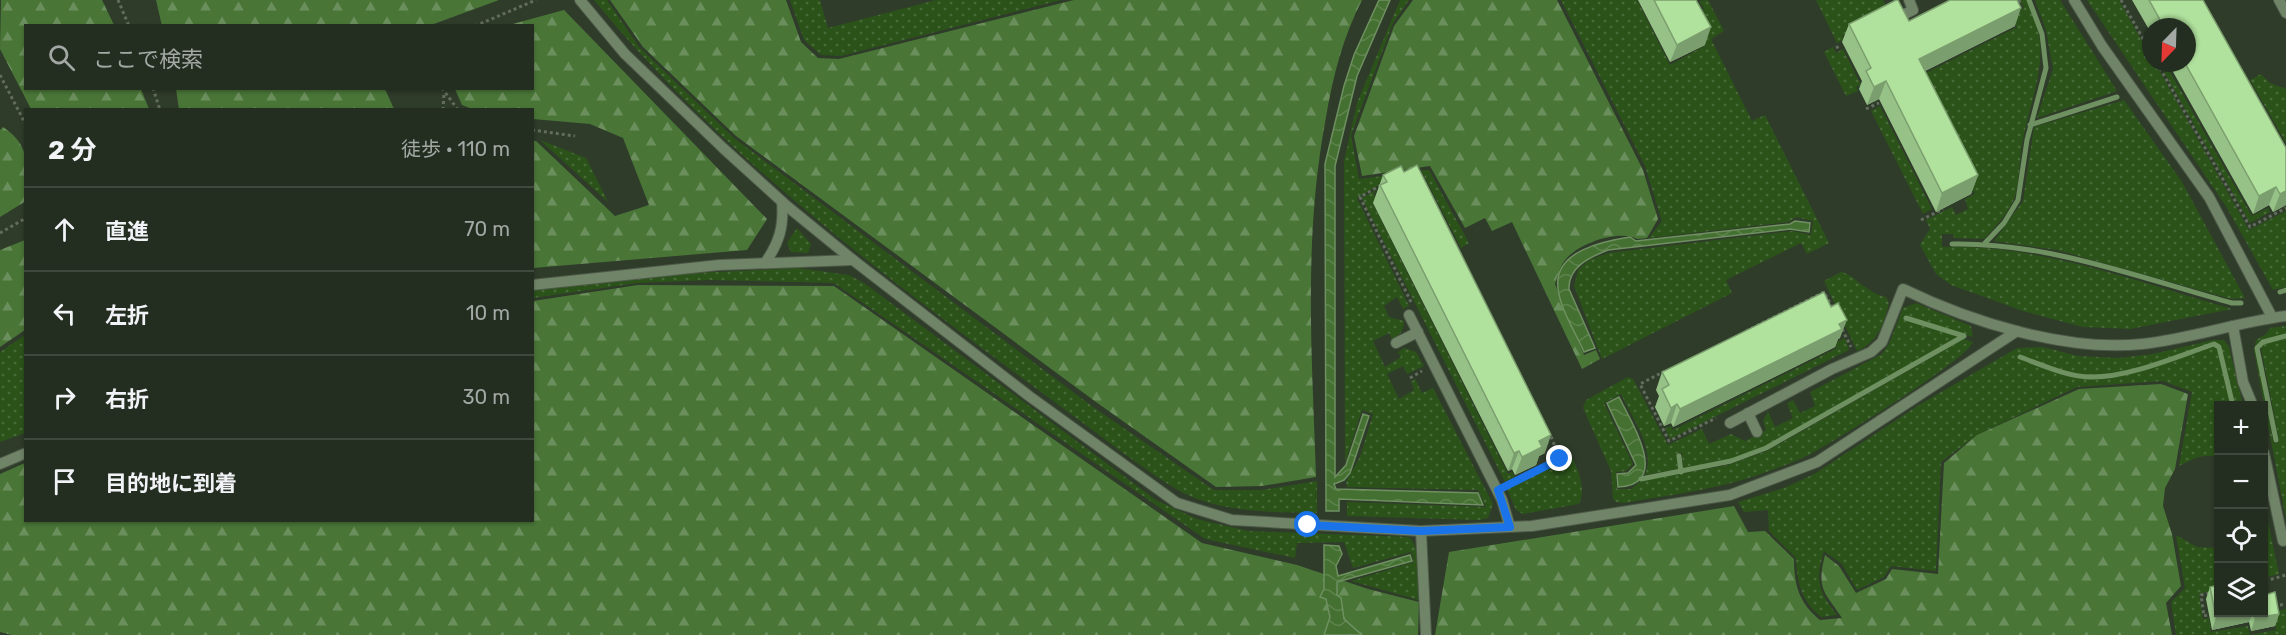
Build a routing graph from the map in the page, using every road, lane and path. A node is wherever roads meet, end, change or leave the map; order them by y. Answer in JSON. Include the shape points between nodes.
{"nodes":[{"id":1,"x":118,"y":0,"type":"edge"},
{"id":2,"x":536,"y":0,"type":"edge"},
{"id":3,"x":580,"y":0,"type":"edge"},
{"id":4,"x":1909,"y":0,"type":"edge"},
{"id":5,"x":2019,"y":0,"type":"edge"},
{"id":6,"x":2074,"y":0,"type":"edge"},
{"id":7,"x":2121,"y":0,"type":"edge"},
{"id":8,"x":2279,"y":0,"type":"edge"},
{"id":9,"x":2021,"y":6,"type":"edge"},
{"id":10,"x":2286,"y":13,"type":"edge"},
{"id":11,"x":1899,"y":17,"type":"edge"},
{"id":12,"x":128,"y":24,"type":"edge"},
{"id":13,"x":480,"y":24,"type":"edge"},
{"id":14,"x":2142,"y":37,"type":"edge"},
{"id":15,"x":1841,"y":45,"type":"dead end"},
{"id":16,"x":1836,"y":48,"type":"dead end"},
{"id":17,"x":2162,"y":72,"type":"edge"},
{"id":18,"x":0,"y":75,"type":"edge"},
{"id":19,"x":154,"y":90,"type":"edge"},
{"id":20,"x":443,"y":90,"type":"edge"},
{"id":21,"x":444,"y":93,"type":"junction"},
{"id":22,"x":1879,"y":103,"type":"edge"},
{"id":23,"x":159,"y":108,"type":"edge"},
{"id":24,"x":443,"y":108,"type":"edge"},
{"id":25,"x":456,"y":108,"type":"edge"},
{"id":26,"x":1866,"y":109,"type":"dead end"},
{"id":27,"x":24,"y":121,"type":"edge"},
{"id":28,"x":534,"y":130,"type":"edge"},
{"id":29,"x":575,"y":136,"type":"dead end"},
{"id":30,"x":1388,"y":182,"type":"edge"},
{"id":31,"x":782,"y":202,"type":"junction"},
{"id":32,"x":2286,"y":208,"type":"edge"},
{"id":33,"x":1943,"y":209,"type":"edge"},
{"id":34,"x":24,"y":219,"type":"edge"},
{"id":35,"x":1921,"y":220,"type":"dead end"},
{"id":36,"x":0,"y":233,"type":"edge"},
{"id":37,"x":853,"y":261,"type":"junction"},
{"id":38,"x":765,"y":263,"type":"junction"},
{"id":39,"x":534,"y":285,"type":"edge"},
{"id":40,"x":1834,"y":311,"type":"edge"},
{"id":41,"x":1412,"y":313,"type":"joint"},
{"id":42,"x":2286,"y":315,"type":"edge"},
{"id":43,"x":2272,"y":317,"type":"junction"},
{"id":44,"x":1838,"y":321,"type":"edge"},
{"id":45,"x":2233,"y":326,"type":"junction"},
{"id":46,"x":2017,"y":331,"type":"junction"},
{"id":47,"x":1418,"y":332,"type":"junction"},
{"id":48,"x":1743,"y":333,"type":"edge"},
{"id":49,"x":1396,"y":343,"type":"dead end"},
{"id":50,"x":1852,"y":350,"type":"dead end"},
{"id":51,"x":1671,"y":368,"type":"edge"},
{"id":52,"x":2251,"y":401,"type":"edge"},
{"id":53,"x":1748,"y":413,"type":"junction"},
{"id":54,"x":1716,"y":418,"type":"dead end"},
{"id":55,"x":1730,"y":423,"type":"dead end"},
{"id":56,"x":1548,"y":432,"type":"edge"},
{"id":57,"x":1757,"y":432,"type":"dead end"},
{"id":58,"x":24,"y":454,"type":"edge"},
{"id":59,"x":2264,"y":455,"type":"edge"},
{"id":60,"x":0,"y":464,"type":"edge"},
{"id":61,"x":1498,"y":490,"type":"junction"},
{"id":62,"x":1510,"y":527,"type":"junction"},
{"id":63,"x":1421,"y":531,"type":"junction"},
{"id":64,"x":2283,"y":541,"type":"dead end"},
{"id":65,"x":2286,"y":575,"type":"edge"},
{"id":66,"x":2268,"y":580,"type":"edge"},
{"id":67,"x":2214,"y":592,"type":"edge"},
{"id":68,"x":2286,"y":604,"type":"edge"},
{"id":69,"x":2270,"y":607,"type":"edge"},
{"id":70,"x":2207,"y":615,"type":"dead end"},
{"id":71,"x":1426,"y":635,"type":"edge"}],
"edges":[{"from":1,"to":12,"type":"path"},
{"from":2,"to":13,"type":"path"},
{"from":3,"to":31,"type":"lane","via":[[625,54]]},
{"from":4,"to":11,"type":"lane","via":[[1913,10]]},
{"from":5,"to":9,"type":"path"},
{"from":6,"to":43,"type":"lane","via":[[2209,197]]},
{"from":7,"to":14,"type":"path"},
{"from":8,"to":10,"type":"lane"},
{"from":15,"to":16,"type":"path"},
{"from":17,"to":32,"type":"path","via":[[2250,227]]},
{"from":18,"to":27,"type":"path"},
{"from":19,"to":23,"type":"path"},
{"from":20,"to":21,"type":"path"},
{"from":21,"to":24,"type":"path"},
{"from":21,"to":25,"type":"path"},
{"from":22,"to":26,"type":"path"},
{"from":28,"to":29,"type":"path"},
{"from":30,"to":41,"type":"path","via":[[1360,197]]},
{"from":31,"to":37,"type":"lane"},
{"from":31,"to":38,"type":"lane","via":[[784,225],[777,246]]},
{"from":33,"to":35,"type":"path"},
{"from":34,"to":36,"type":"path"},
{"from":37,"to":38,"type":"lane"},
{"from":37,"to":63,"type":"lane","via":[[1177,503],[1232,520]]},
{"from":38,"to":39,"type":"lane"},
{"from":40,"to":48,"type":"path","via":[[1824,292]]},
{"from":41,"to":47,"type":"lane"},
{"from":42,"to":43,"type":"lane"},
{"from":43,"to":45,"type":"lane"},
{"from":44,"to":50,"type":"path"},
{"from":45,"to":46,"type":"lane","via":[[2143,344],[2107,346]]},
{"from":45,"to":52,"type":"lane","via":[[2242,382]]},
{"from":46,"to":53,"type":"lane","via":[[1903,289],[1882,342],[1872,352]]},
{"from":46,"to":62,"type":"lane","via":[[1817,462],[1776,480],[1730,495]]},
{"from":47,"to":49,"type":"lane"},
{"from":47,"to":61,"type":"lane"},
{"from":51,"to":54,"type":"path","via":[[1640,384],[1669,441]]},
{"from":53,"to":55,"type":"lane"},
{"from":53,"to":57,"type":"lane"},
{"from":56,"to":61,"type":"path","via":[[1560,459]]},
{"from":58,"to":60,"type":"lane"},
{"from":59,"to":64,"type":"lane"},
{"from":61,"to":62,"type":"lane"},
{"from":62,"to":63,"type":"lane"},
{"from":63,"to":71,"type":"lane"},
{"from":65,"to":66,"type":"path"},
{"from":67,"to":70,"type":"path","via":[[2201,596],[2204,616]]},
{"from":68,"to":69,"type":"path"}]}
